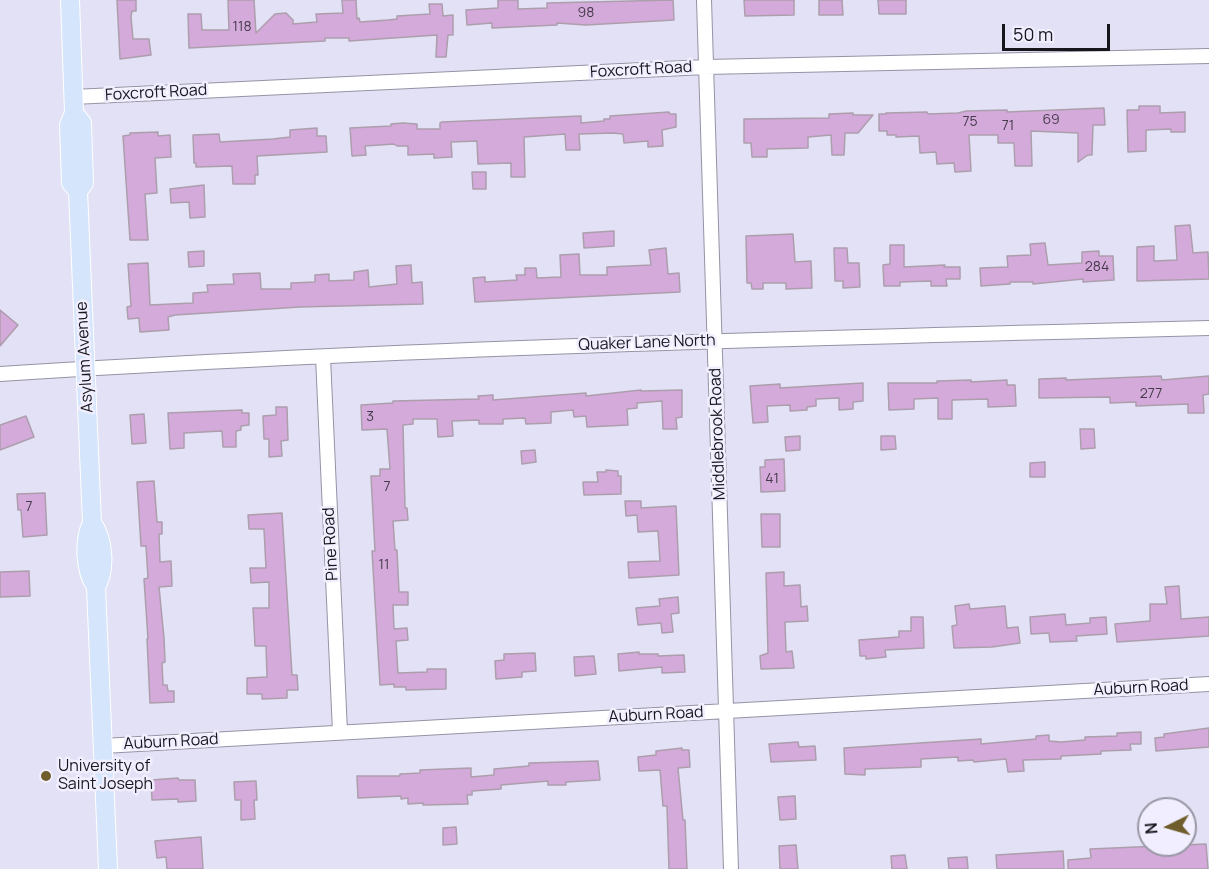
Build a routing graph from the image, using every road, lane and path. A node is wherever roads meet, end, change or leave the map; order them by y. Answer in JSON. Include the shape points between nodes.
{"nodes":[{"id":1,"x":70,"y":0,"type":"edge"},
{"id":2,"x":704,"y":0,"type":"edge"},
{"id":3,"x":1209,"y":56,"type":"edge"},
{"id":4,"x":706,"y":67,"type":"junction"},
{"id":5,"x":74,"y":105,"type":"junction"},
{"id":6,"x":1209,"y":328,"type":"edge"},
{"id":7,"x":715,"y":340,"type":"junction"},
{"id":8,"x":323,"y":357,"type":"junction"},
{"id":9,"x":85,"y":368,"type":"junction"},
{"id":10,"x":0,"y":374,"type":"edge"},
{"id":11,"x":1209,"y":684,"type":"edge"},
{"id":12,"x":728,"y":711,"type":"junction"},
{"id":13,"x":340,"y":732,"type":"junction"},
{"id":14,"x":103,"y":746,"type":"junction"},
{"id":15,"x":108,"y":869,"type":"edge"},
{"id":16,"x":731,"y":869,"type":"edge"}],
"edges":[{"from":1,"to":5,"type":"main road","name":"Asylum Avenue"},
{"from":2,"to":4,"type":"street","name":"Middlebrook Road"},
{"from":3,"to":4,"type":"street","name":"Foxcroft Road"},
{"from":4,"to":5,"type":"street","name":"Foxcroft Road"},
{"from":4,"to":7,"type":"street","name":"Middlebrook Road"},
{"from":5,"to":9,"type":"main road","name":"Asylum Avenue","via":[[69,125],[71,183],[78,191]]},
{"from":6,"to":7,"type":"street","name":"Quaker Lane North"},
{"from":7,"to":8,"type":"street","name":"Quaker Lane North"},
{"from":7,"to":12,"type":"street","name":"Middlebrook Road"},
{"from":8,"to":9,"type":"street","name":"Quaker Lane North"},
{"from":8,"to":13,"type":"street","name":"Pine Road"},
{"from":9,"to":10,"type":"street","name":"Quaker Lane North"},
{"from":9,"to":14,"type":"main road","name":"Asylum Avenue","via":[[92,523],[87,533],[88,576],[96,587]]},
{"from":11,"to":12,"type":"street","name":"Auburn Road"},
{"from":12,"to":13,"type":"street","name":"Auburn Road"},
{"from":12,"to":16,"type":"street","name":"Middlebrook Road"},
{"from":13,"to":14,"type":"street","name":"Auburn Road"},
{"from":14,"to":15,"type":"main road","name":"Asylum Avenue"}]}
